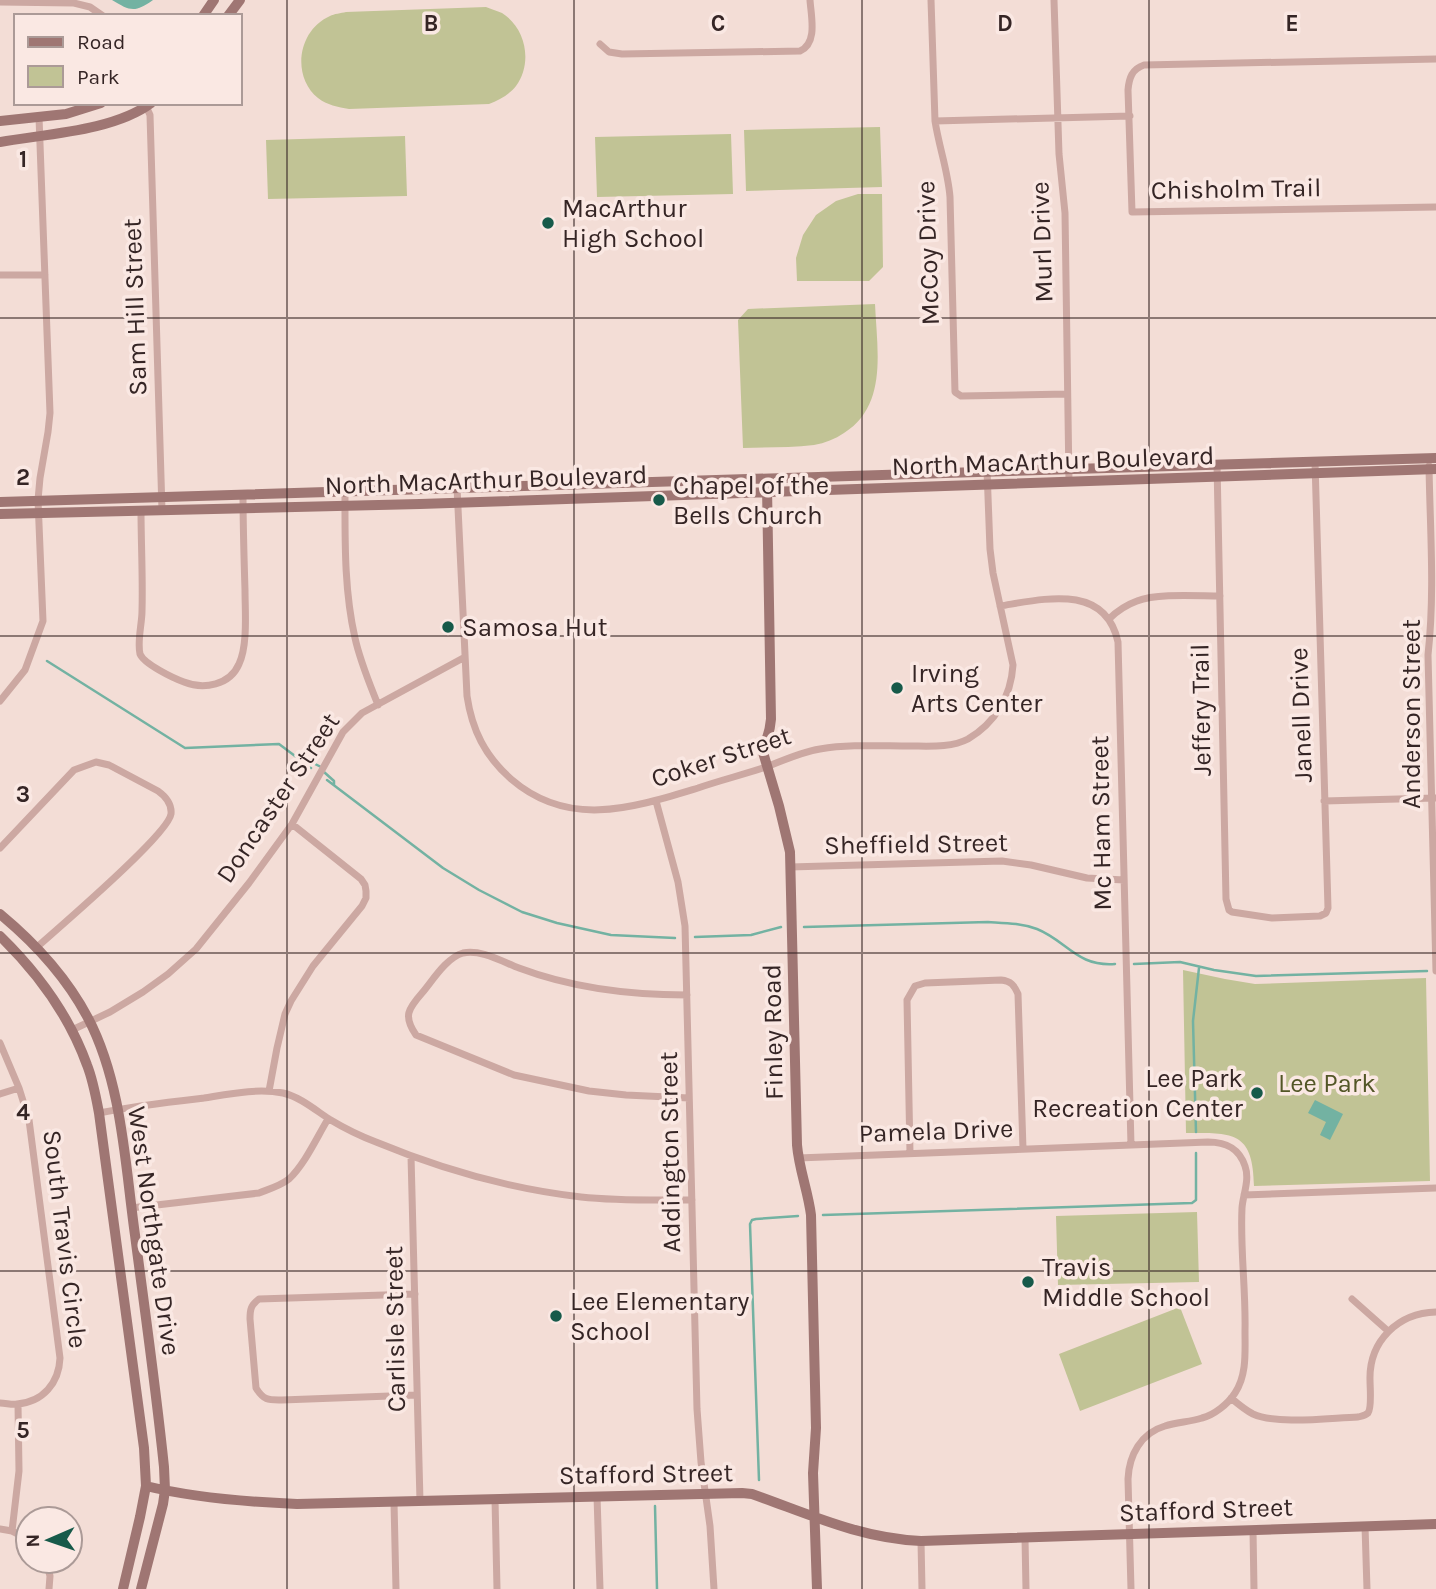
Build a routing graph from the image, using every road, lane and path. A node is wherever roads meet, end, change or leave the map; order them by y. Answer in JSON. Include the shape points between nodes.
{"nodes":[{"id":1,"x":810,"y":0,"type":"edge"},
{"id":2,"x":931,"y":0,"type":"edge"},
{"id":3,"x":1054,"y":0,"type":"edge"},
{"id":4,"x":0,"y":2,"type":"edge"},
{"id":5,"x":100,"y":14,"type":"edge"},
{"id":6,"x":600,"y":44,"type":"dead end"},
{"id":7,"x":1436,"y":60,"type":"edge"},
{"id":8,"x":95,"y":105,"type":"edge"},
{"id":9,"x":146,"y":105,"type":"edge"},
{"id":10,"x":148,"y":105,"type":"edge"},
{"id":11,"x":1130,"y":116,"type":"junction"},
{"id":12,"x":39,"y":117,"type":"junction"},
{"id":13,"x":1057,"y":118,"type":"junction"},
{"id":14,"x":0,"y":121,"type":"edge"},
{"id":15,"x":935,"y":121,"type":"junction"},
{"id":16,"x":40,"y":136,"type":"junction"},
{"id":17,"x":0,"y":142,"type":"edge"},
{"id":18,"x":1436,"y":207,"type":"edge"},
{"id":19,"x":0,"y":275,"type":"edge"},
{"id":20,"x":45,"y":275,"type":"junction"},
{"id":21,"x":1067,"y":394,"type":"junction"},
{"id":22,"x":1432,"y":463,"type":"edge"},
{"id":23,"x":1217,"y":464,"type":"junction"},
{"id":24,"x":1315,"y":467,"type":"junction"},
{"id":25,"x":1068,"y":468,"type":"junction"},
{"id":26,"x":987,"y":470,"type":"junction"},
{"id":27,"x":1217,"y":476,"type":"junction"},
{"id":28,"x":767,"y":477,"type":"junction"},
{"id":29,"x":715,"y":479,"type":"junction"},
{"id":30,"x":1069,"y":481,"type":"junction"},
{"id":31,"x":598,"y":483,"type":"junction"},
{"id":32,"x":988,"y":484,"type":"junction"},
{"id":33,"x":527,"y":485,"type":"junction"},
{"id":34,"x":457,"y":487,"type":"junction"},
{"id":35,"x":345,"y":491,"type":"junction"},
{"id":36,"x":767,"y":492,"type":"junction"},
{"id":37,"x":716,"y":493,"type":"junction"},
{"id":38,"x":243,"y":494,"type":"junction"},
{"id":39,"x":162,"y":496,"type":"junction"},
{"id":40,"x":598,"y":497,"type":"junction"},
{"id":41,"x":38,"y":500,"type":"junction"},
{"id":42,"x":528,"y":500,"type":"junction"},
{"id":43,"x":0,"y":502,"type":"edge"},
{"id":44,"x":457,"y":502,"type":"junction"},
{"id":45,"x":345,"y":506,"type":"junction"},
{"id":46,"x":243,"y":509,"type":"junction"},
{"id":47,"x":141,"y":510,"type":"junction"},
{"id":48,"x":162,"y":510,"type":"junction"},
{"id":49,"x":38,"y":513,"type":"junction"},
{"id":50,"x":0,"y":514,"type":"edge"},
{"id":51,"x":1220,"y":596,"type":"junction"},
{"id":52,"x":1000,"y":606,"type":"junction"},
{"id":53,"x":1109,"y":619,"type":"junction"},
{"id":54,"x":466,"y":657,"type":"junction"},
{"id":55,"x":0,"y":701,"type":"edge"},
{"id":56,"x":378,"y":705,"type":"junction"},
{"id":57,"x":768,"y":766,"type":"junction"},
{"id":58,"x":1434,"y":798,"type":"edge"},
{"id":59,"x":656,"y":801,"type":"junction"},
{"id":60,"x":1324,"y":801,"type":"junction"},
{"id":61,"x":292,"y":824,"type":"junction"},
{"id":62,"x":0,"y":848,"type":"edge"},
{"id":63,"x":790,"y":867,"type":"junction"},
{"id":64,"x":1124,"y":880,"type":"junction"},
{"id":65,"x":1435,"y":905,"type":"edge"},
{"id":66,"x":0,"y":914,"type":"edge"},
{"id":67,"x":1272,"y":918,"type":"joint"},
{"id":68,"x":0,"y":936,"type":"edge"},
{"id":69,"x":36,"y":948,"type":"junction"},
{"id":70,"x":1436,"y":971,"type":"edge"},
{"id":71,"x":687,"y":995,"type":"junction"},
{"id":72,"x":89,"y":1020,"type":"junction"},
{"id":73,"x":72,"y":1030,"type":"junction"},
{"id":74,"x":0,"y":1043,"type":"edge"},
{"id":75,"x":19,"y":1088,"type":"junction"},
{"id":76,"x":269,"y":1091,"type":"junction"},
{"id":77,"x":0,"y":1094,"type":"edge"},
{"id":78,"x":690,"y":1098,"type":"junction"},
{"id":79,"x":117,"y":1109,"type":"junction"},
{"id":80,"x":99,"y":1113,"type":"junction"},
{"id":81,"x":328,"y":1119,"type":"junction"},
{"id":82,"x":1131,"y":1145,"type":"junction"},
{"id":83,"x":1023,"y":1149,"type":"junction"},
{"id":84,"x":910,"y":1153,"type":"junction"},
{"id":85,"x":411,"y":1156,"type":"junction"},
{"id":86,"x":798,"y":1157,"type":"junction"},
{"id":87,"x":1436,"y":1188,"type":"edge"},
{"id":88,"x":1244,"y":1195,"type":"junction"},
{"id":89,"x":692,"y":1200,"type":"junction"},
{"id":90,"x":131,"y":1208,"type":"junction"},
{"id":91,"x":415,"y":1294,"type":"junction"},
{"id":92,"x":1352,"y":1299,"type":"dead end"},
{"id":93,"x":1436,"y":1311,"type":"edge"},
{"id":94,"x":1388,"y":1332,"type":"junction"},
{"id":95,"x":417,"y":1395,"type":"junction"},
{"id":96,"x":1231,"y":1398,"type":"junction"},
{"id":97,"x":0,"y":1403,"type":"edge"},
{"id":98,"x":18,"y":1404,"type":"junction"},
{"id":99,"x":146,"y":1486,"type":"junction"},
{"id":100,"x":165,"y":1490,"type":"junction"},
{"id":101,"x":706,"y":1495,"type":"junction"},
{"id":102,"x":597,"y":1496,"type":"junction"},
{"id":103,"x":495,"y":1499,"type":"junction"},
{"id":104,"x":420,"y":1501,"type":"junction"},
{"id":105,"x":394,"y":1502,"type":"junction"},
{"id":106,"x":814,"y":1518,"type":"junction"},
{"id":107,"x":1436,"y":1524,"type":"edge"},
{"id":108,"x":1365,"y":1526,"type":"junction"},
{"id":109,"x":0,"y":1529,"type":"edge"},
{"id":110,"x":1253,"y":1530,"type":"junction"},
{"id":111,"x":12,"y":1531,"type":"joint"},
{"id":112,"x":1129,"y":1534,"type":"junction"},
{"id":113,"x":1025,"y":1538,"type":"junction"},
{"id":114,"x":920,"y":1541,"type":"junction"},
{"id":115,"x":123,"y":1589,"type":"edge"},
{"id":116,"x":142,"y":1589,"type":"edge"},
{"id":117,"x":396,"y":1589,"type":"edge"},
{"id":118,"x":498,"y":1589,"type":"edge"},
{"id":119,"x":600,"y":1589,"type":"edge"},
{"id":120,"x":713,"y":1589,"type":"edge"},
{"id":121,"x":817,"y":1589,"type":"edge"},
{"id":122,"x":922,"y":1589,"type":"edge"},
{"id":123,"x":1026,"y":1589,"type":"edge"},
{"id":124,"x":1131,"y":1589,"type":"edge"},
{"id":125,"x":1254,"y":1589,"type":"edge"},
{"id":126,"x":1367,"y":1589,"type":"edge"}],
"edges":[{"from":1,"to":6,"type":"street","via":[[811,41],[800,51],[622,54],[609,52]]},
{"from":2,"to":15,"type":"street","name":"McCoy Drive"},
{"from":3,"to":13,"type":"street","name":"Murl Drive"},
{"from":4,"to":5,"type":"street","via":[[74,3]]},
{"from":7,"to":11,"type":"street","via":[[1144,65],[1135,69],[1128,82]]},
{"from":8,"to":12,"type":"main road"},
{"from":9,"to":16,"type":"main road","via":[[92,127]]},
{"from":10,"to":39,"type":"street","name":"Sam Hill Street"},
{"from":11,"to":13,"type":"street"},
{"from":11,"to":18,"type":"street","name":"Chisholm Trail","via":[[1132,212]]},
{"from":12,"to":14,"type":"main road"},
{"from":12,"to":16,"type":"street"},
{"from":13,"to":15,"type":"street"},
{"from":13,"to":21,"type":"street","name":"Murl Drive","via":[[1065,213]]},
{"from":15,"to":21,"type":"street","name":"McCoy Drive","via":[[949,182],[955,392],[961,396]]},
{"from":16,"to":17,"type":"main road"},
{"from":16,"to":20,"type":"street"},
{"from":19,"to":20,"type":"street"},
{"from":20,"to":41,"type":"street","via":[[50,413]]},
{"from":21,"to":25,"type":"street","name":"Murl Drive"},
{"from":22,"to":24,"type":"main road","name":"North MacArthur Boulevard"},
{"from":22,"to":58,"type":"street","name":"Anderson Street","via":[[1429,655]]},
{"from":23,"to":24,"type":"main road","name":"North MacArthur Boulevard"},
{"from":23,"to":25,"type":"main road","name":"North MacArthur Boulevard"},
{"from":23,"to":27,"type":"street","name":"Jeffery Trail"},
{"from":24,"to":27,"type":"main road","name":"North MacArthur Boulevard"},
{"from":24,"to":60,"type":"street","name":"Janell Drive"},
{"from":25,"to":26,"type":"main road","name":"North MacArthur Boulevard"},
{"from":25,"to":30,"type":"street","name":"Murl Drive"},
{"from":26,"to":28,"type":"main road","name":"North MacArthur Boulevard"},
{"from":26,"to":32,"type":"street","name":"Coker Street"},
{"from":27,"to":30,"type":"main road","name":"North MacArthur Boulevard"},
{"from":27,"to":51,"type":"street","name":"Jeffery Trail"},
{"from":28,"to":29,"type":"main road","name":"North MacArthur Boulevard"},
{"from":28,"to":36,"type":"main road","name":"Finley Road"},
{"from":29,"to":31,"type":"main road","name":"North MacArthur Boulevard"},
{"from":29,"to":37,"type":"main road"},
{"from":30,"to":32,"type":"main road","name":"North MacArthur Boulevard"},
{"from":31,"to":33,"type":"main road","name":"North MacArthur Boulevard"},
{"from":31,"to":40,"type":"main road"},
{"from":32,"to":36,"type":"main road","name":"North MacArthur Boulevard"},
{"from":32,"to":52,"type":"street","name":"Coker Street","via":[[990,549]]},
{"from":33,"to":34,"type":"main road","name":"North MacArthur Boulevard"},
{"from":33,"to":42,"type":"main road"},
{"from":34,"to":35,"type":"main road","name":"North MacArthur Boulevard"},
{"from":34,"to":44,"type":"street","name":"Coker Street"},
{"from":35,"to":38,"type":"main road","name":"North MacArthur Boulevard"},
{"from":35,"to":45,"type":"street"},
{"from":36,"to":37,"type":"main road","name":"North MacArthur Boulevard"},
{"from":36,"to":57,"type":"main road","name":"Finley Road","via":[[771,719],[762,749]]},
{"from":37,"to":40,"type":"main road","name":"North MacArthur Boulevard"},
{"from":38,"to":39,"type":"main road","name":"North MacArthur Boulevard"},
{"from":38,"to":46,"type":"street"},
{"from":39,"to":41,"type":"main road","name":"North MacArthur Boulevard"},
{"from":39,"to":48,"type":"street","name":"Sam Hill Street"},
{"from":40,"to":42,"type":"main road","name":"North MacArthur Boulevard"},
{"from":41,"to":43,"type":"main road","name":"North MacArthur Boulevard"},
{"from":41,"to":49,"type":"street"},
{"from":42,"to":44,"type":"main road","name":"North MacArthur Boulevard"},
{"from":44,"to":45,"type":"main road","name":"North MacArthur Boulevard"},
{"from":44,"to":54,"type":"street","name":"Coker Street"},
{"from":45,"to":46,"type":"main road","name":"North MacArthur Boulevard"},
{"from":45,"to":56,"type":"street","via":[[352,624]]},
{"from":46,"to":47,"type":"street","via":[[241,659],[227,678],[208,685],[179,680],[141,655]]},
{"from":46,"to":48,"type":"main road","name":"North MacArthur Boulevard"},
{"from":47,"to":48,"type":"main road","name":"North MacArthur Boulevard"},
{"from":47,"to":49,"type":"main road","name":"North MacArthur Boulevard"},
{"from":49,"to":50,"type":"main road","name":"North MacArthur Boulevard"},
{"from":49,"to":55,"type":"street","via":[[43,621],[25,670]]},
{"from":51,"to":53,"type":"street","via":[[1139,600]]},
{"from":51,"to":67,"type":"street","name":"Jeffery Trail","via":[[1226,899],[1232,912]]},
{"from":52,"to":53,"type":"street","via":[[1083,600]]},
{"from":52,"to":57,"type":"street","name":"Coker Street","via":[[1012,679],[995,716],[978,732],[964,741],[942,745],[818,749]]},
{"from":53,"to":64,"type":"street","name":"Mc Ham Street","via":[[1118,642]]},
{"from":54,"to":56,"type":"street","name":"Doncaster Street"},
{"from":54,"to":59,"type":"street","name":"Coker Street","via":[[467,696],[475,731],[498,767],[520,786],[541,799],[577,810]]},
{"from":56,"to":61,"type":"street","name":"Doncaster Street","via":[[343,732]]},
{"from":57,"to":59,"type":"street","name":"Coker Street"},
{"from":57,"to":63,"type":"main road","name":"Finley Road"},
{"from":58,"to":60,"type":"street"},
{"from":58,"to":65,"type":"street","name":"Anderson Street"},
{"from":59,"to":71,"type":"street","name":"Addington Street","via":[[683,909]]},
{"from":60,"to":67,"type":"street","name":"Janell Drive","via":[[1326,913]]},
{"from":61,"to":72,"type":"street","name":"Doncaster Street","via":[[195,949],[143,992]]},
{"from":61,"to":76,"type":"street","via":[[361,879],[366,898],[291,1001],[280,1031]]},
{"from":62,"to":69,"type":"street","via":[[74,770],[96,762],[158,791],[170,805],[167,823],[156,836]]},
{"from":63,"to":64,"type":"street","name":"Sheffield Street","via":[[1002,861],[1087,878]]},
{"from":63,"to":86,"type":"main road","name":"Finley Road"},
{"from":64,"to":82,"type":"street","name":"Mc Ham Street"},
{"from":65,"to":70,"type":"street","name":"Anderson Street"},
{"from":66,"to":69,"type":"main road","name":"West Northgate Drive"},
{"from":68,"to":73,"type":"main road","name":"West Northgate Drive","via":[[44,985]]},
{"from":69,"to":72,"type":"main road","name":"West Northgate Drive"},
{"from":71,"to":78,"type":"street","name":"Addington Street"},
{"from":71,"to":78,"type":"street","via":[[651,995],[568,982],[473,952],[450,960],[410,1007],[408,1020],[415,1035],[514,1075],[589,1091]]},
{"from":72,"to":73,"type":"street","name":"Doncaster Street"},
{"from":72,"to":79,"type":"main road","name":"West Northgate Drive"},
{"from":73,"to":80,"type":"main road","name":"West Northgate Drive","via":[[88,1067]]},
{"from":74,"to":75,"type":"street","name":"South Travis Circle"},
{"from":75,"to":77,"type":"street"},
{"from":75,"to":98,"type":"street","name":"South Travis Circle","via":[[29,1120],[60,1368],[48,1391]]},
{"from":76,"to":79,"type":"street"},
{"from":76,"to":81,"type":"street","via":[[298,1098]]},
{"from":78,"to":89,"type":"street","name":"Addington Street"},
{"from":79,"to":80,"type":"street"},
{"from":79,"to":90,"type":"main road","name":"West Northgate Drive"},
{"from":80,"to":99,"type":"main road","name":"West Northgate Drive"},
{"from":81,"to":85,"type":"street"},
{"from":81,"to":90,"type":"street","via":[[298,1168],[276,1187],[259,1193]]},
{"from":82,"to":83,"type":"street","name":"Pamela Drive"},
{"from":82,"to":88,"type":"street","name":"Pamela Drive","via":[[1229,1145],[1246,1168]]},
{"from":83,"to":84,"type":"street","name":"Pamela Drive"},
{"from":83,"to":84,"type":"street","via":[[1015,987],[1008,981],[925,983],[915,986],[907,1000]]},
{"from":84,"to":86,"type":"street","name":"Pamela Drive"},
{"from":85,"to":89,"type":"street","via":[[559,1194]]},
{"from":85,"to":91,"type":"street","name":"Carlisle Street"},
{"from":86,"to":106,"type":"main road","name":"Finley Road","via":[[811,1215]]},
{"from":87,"to":88,"type":"street"},
{"from":88,"to":96,"type":"street","via":[[1245,1363],[1241,1383]]},
{"from":89,"to":101,"type":"street","name":"Addington Street","via":[[697,1409]]},
{"from":90,"to":100,"type":"main road","name":"West Northgate Drive"},
{"from":91,"to":95,"type":"street","name":"Carlisle Street"},
{"from":91,"to":95,"type":"street","via":[[259,1299],[250,1309],[250,1318],[256,1388],[266,1399]]},
{"from":92,"to":94,"type":"street"},
{"from":93,"to":94,"type":"street","via":[[1408,1318]]},
{"from":94,"to":96,"type":"street","via":[[1371,1361],[1370,1409],[1364,1416],[1272,1419],[1252,1414]]},
{"from":95,"to":104,"type":"street","name":"Carlisle Street"},
{"from":96,"to":112,"type":"street","via":[[1216,1412],[1156,1429],[1140,1442],[1128,1470]]},
{"from":97,"to":98,"type":"street","name":"South Travis Circle"},
{"from":98,"to":111,"type":"street","via":[[19,1461]]},
{"from":99,"to":100,"type":"main road","name":"Stafford Street"},
{"from":99,"to":115,"type":"main road","name":"West Northgate Drive"},
{"from":100,"to":105,"type":"main road","name":"Stafford Street","via":[[265,1503]]},
{"from":100,"to":116,"type":"main road","name":"West Northgate Drive"},
{"from":101,"to":102,"type":"main road","name":"Stafford Street"},
{"from":101,"to":106,"type":"main road","name":"Stafford Street","via":[[752,1494]]},
{"from":101,"to":120,"type":"street","name":"Addington Street"},
{"from":102,"to":103,"type":"main road","name":"Stafford Street"},
{"from":102,"to":119,"type":"street"},
{"from":103,"to":104,"type":"main road","name":"Stafford Street"},
{"from":103,"to":118,"type":"street"},
{"from":104,"to":105,"type":"main road","name":"Stafford Street"},
{"from":105,"to":117,"type":"street"},
{"from":106,"to":114,"type":"main road","name":"Stafford Street","via":[[874,1535]]},
{"from":106,"to":121,"type":"main road","name":"Finley Road"},
{"from":107,"to":108,"type":"main road","name":"Stafford Street"},
{"from":108,"to":110,"type":"main road","name":"Stafford Street"},
{"from":108,"to":126,"type":"street"},
{"from":109,"to":111,"type":"street"},
{"from":110,"to":112,"type":"main road","name":"Stafford Street"},
{"from":110,"to":125,"type":"street"},
{"from":112,"to":113,"type":"main road","name":"Stafford Street"},
{"from":112,"to":124,"type":"street"},
{"from":113,"to":114,"type":"main road","name":"Stafford Street"},
{"from":113,"to":123,"type":"street"},
{"from":114,"to":122,"type":"street"}]}
